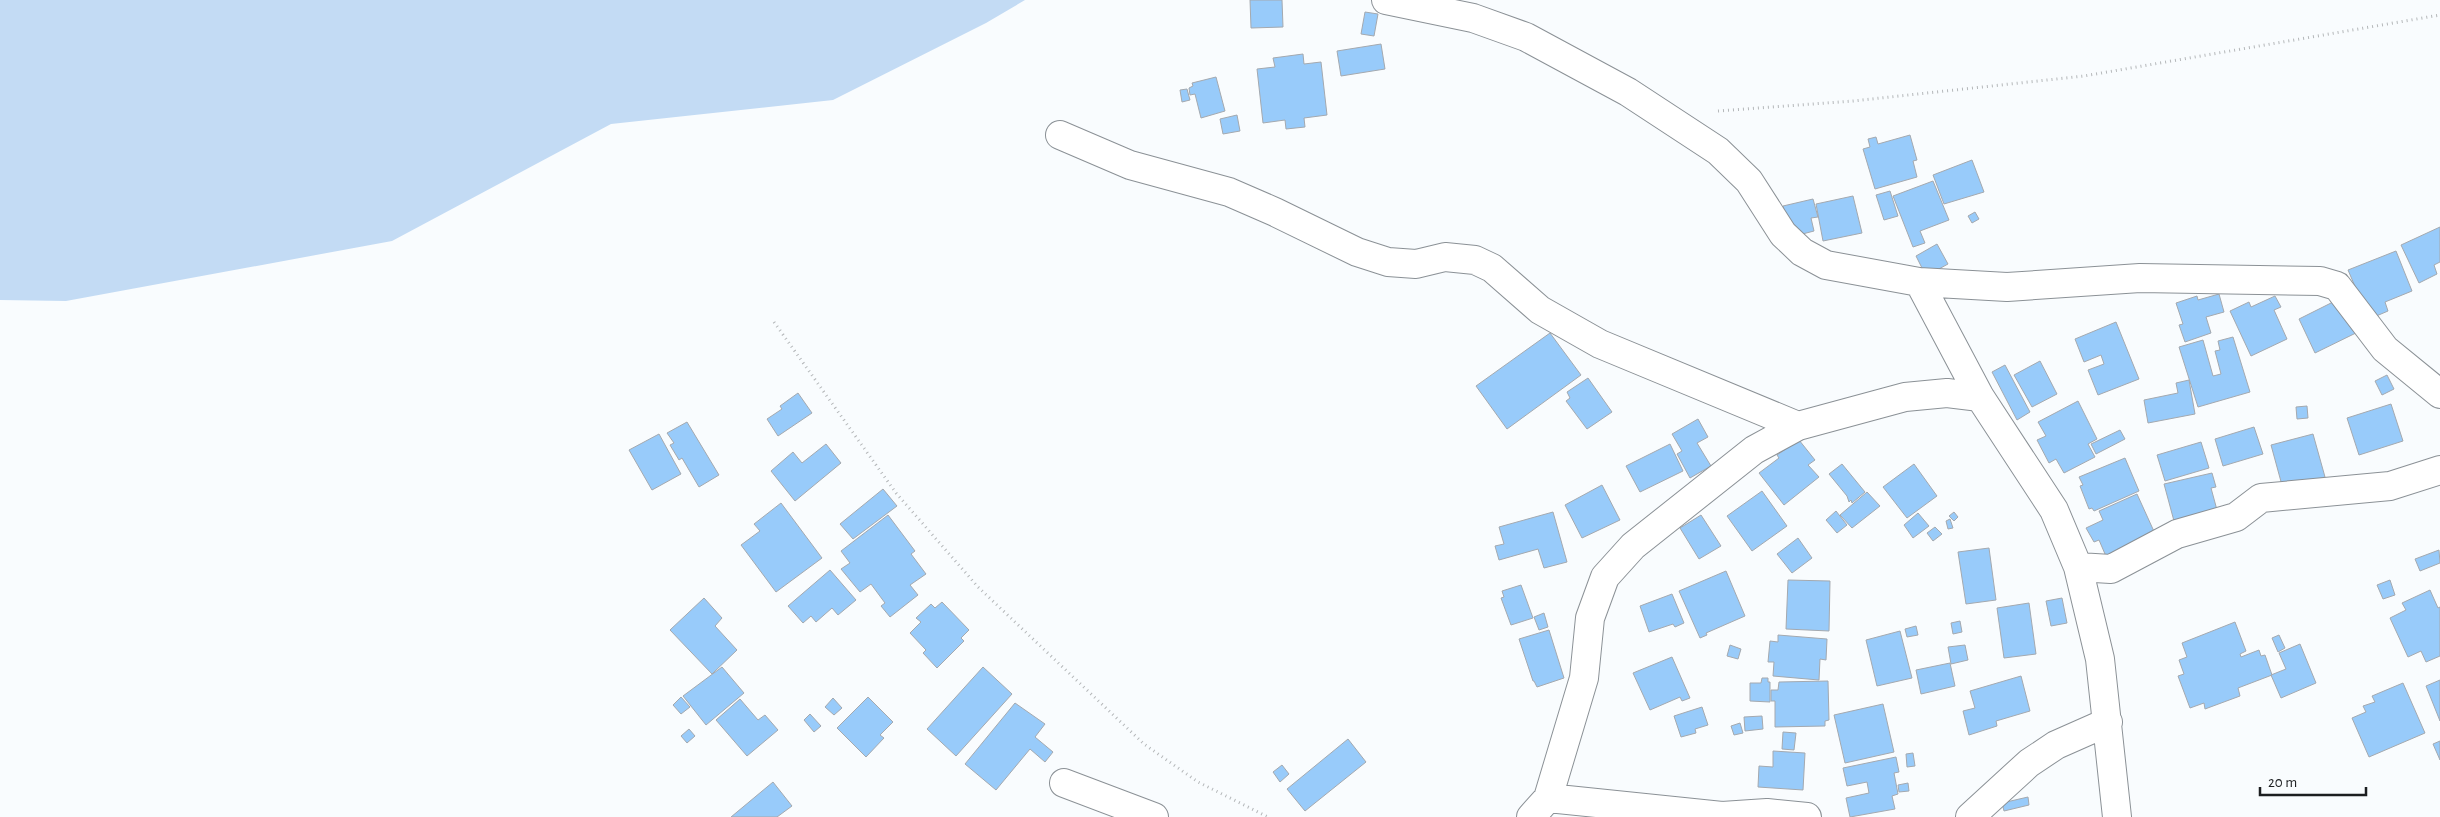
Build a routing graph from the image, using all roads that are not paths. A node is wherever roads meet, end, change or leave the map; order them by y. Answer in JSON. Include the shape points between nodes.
{"nodes":[{"id":1,"x":1386,"y":0,"type":"edge"},
{"id":2,"x":1060,"y":135,"type":"dead end"},
{"id":3,"x":1919,"y":282,"type":"junction"},
{"id":4,"x":2440,"y":394,"type":"edge"},
{"id":5,"x":1980,"y":397,"type":"junction"},
{"id":6,"x":1798,"y":426,"type":"junction"},
{"id":7,"x":2440,"y":470,"type":"edge"},
{"id":8,"x":2078,"y":568,"type":"junction"},
{"id":9,"x":2108,"y":722,"type":"junction"},
{"id":10,"x":1064,"y":783,"type":"dead end"},
{"id":11,"x":1540,"y":807,"type":"edge"},
{"id":12,"x":1154,"y":817,"type":"edge"},
{"id":13,"x":1807,"y":817,"type":"edge"},
{"id":14,"x":1970,"y":817,"type":"edge"},
{"id":15,"x":2117,"y":817,"type":"edge"}],
"edges":[{"from":1,"to":3,"type":"street","via":[[1473,18],[1526,37],[1565,57],[1665,114],[1718,151],[1749,181],[1783,234],[1802,252],[1826,265]]},
{"from":2,"to":6,"type":"street","via":[[1130,165],[1229,192],[1357,252],[1388,262],[1416,264],[1445,257],[1474,260],[1492,268],[1540,310],[1600,344]]},
{"from":3,"to":4,"type":"street","via":[[2007,287],[2140,278],[2320,281],[2337,286],[2386,349]]},
{"from":3,"to":5,"type":"street"},
{"from":5,"to":6,"type":"street","via":[[1947,393],[1904,397]]},
{"from":5,"to":8,"type":"street","via":[[2054,510]]},
{"from":6,"to":11,"type":"street","via":[[1754,450],[1671,514],[1633,546],[1605,577],[1590,618],[1584,678]]},
{"from":7,"to":8,"type":"street","via":[[2390,486],[2261,498],[2236,517],[2177,534],[2111,569]]},
{"from":8,"to":9,"type":"street","via":[[2100,659]]},
{"from":9,"to":14,"type":"street","via":[[2056,745],[2029,763]]},
{"from":9,"to":15,"type":"street"},
{"from":10,"to":12,"type":"street"},
{"from":11,"to":13,"type":"street","via":[[1722,816],[1766,812]]}]}
